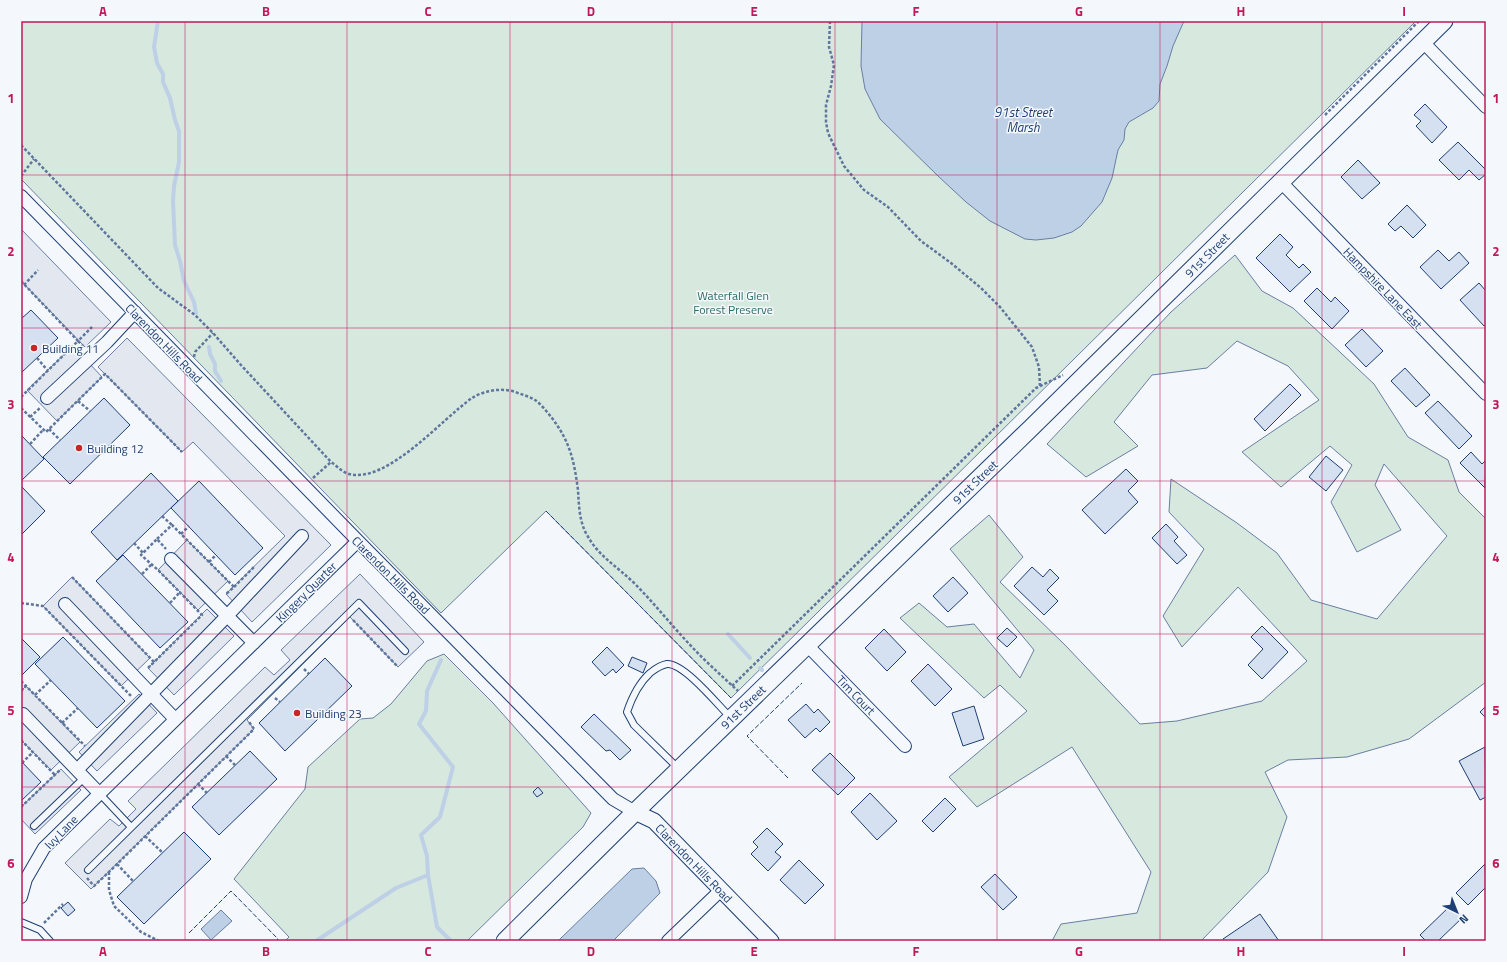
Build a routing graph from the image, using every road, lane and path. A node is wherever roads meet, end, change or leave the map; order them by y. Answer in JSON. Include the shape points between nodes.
{"nodes":[{"id":1,"x":830,"y":21,"type":"edge"},
{"id":2,"x":1419,"y":21,"type":"edge"},
{"id":3,"x":1444,"y":21,"type":"edge"},
{"id":4,"x":1423,"y":42,"type":"junction"},
{"id":5,"x":1486,"y":107,"type":"edge"},
{"id":6,"x":1324,"y":116,"type":"dead end"},
{"id":7,"x":21,"y":145,"type":"edge"},
{"id":8,"x":34,"y":159,"type":"junction"},
{"id":9,"x":21,"y":176,"type":"edge"},
{"id":10,"x":1281,"y":182,"type":"junction"},
{"id":11,"x":21,"y":196,"type":"edge"},
{"id":12,"x":38,"y":270,"type":"dead end"},
{"id":13,"x":21,"y":281,"type":"edge"},
{"id":14,"x":24,"y":285,"type":"junction"},
{"id":15,"x":135,"y":312,"type":"junction"},
{"id":16,"x":92,"y":327,"type":"dead end"},
{"id":17,"x":213,"y":332,"type":"junction"},
{"id":18,"x":78,"y":341,"type":"junction"},
{"id":19,"x":84,"y":346,"type":"dead end"},
{"id":20,"x":36,"y":358,"type":"dead end"},
{"id":21,"x":48,"y":371,"type":"junction"},
{"id":22,"x":191,"y":371,"type":"junction"},
{"id":23,"x":1068,"y":372,"type":"dead end"},
{"id":24,"x":1040,"y":386,"type":"junction"},
{"id":25,"x":1486,"y":394,"type":"edge"},
{"id":26,"x":21,"y":397,"type":"edge"},
{"id":27,"x":78,"y":401,"type":"junction"},
{"id":28,"x":44,"y":402,"type":"joint"},
{"id":29,"x":21,"y":408,"type":"edge"},
{"id":30,"x":90,"y":411,"type":"dead end"},
{"id":31,"x":30,"y":417,"type":"junction"},
{"id":32,"x":49,"y":428,"type":"junction"},
{"id":33,"x":43,"y":430,"type":"junction"},
{"id":34,"x":60,"y":440,"type":"dead end"},
{"id":35,"x":30,"y":444,"type":"dead end"},
{"id":36,"x":182,"y":452,"type":"dead end"},
{"id":37,"x":331,"y":462,"type":"junction"},
{"id":38,"x":310,"y":481,"type":"dead end"},
{"id":39,"x":162,"y":516,"type":"dead end"},
{"id":40,"x":172,"y":525,"type":"junction"},
{"id":41,"x":189,"y":526,"type":"dead end"},
{"id":42,"x":181,"y":534,"type":"junction"},
{"id":43,"x":302,"y":536,"type":"dead end"},
{"id":44,"x":157,"y":539,"type":"junction"},
{"id":45,"x":358,"y":541,"type":"junction"},
{"id":46,"x":134,"y":543,"type":"dead end"},
{"id":47,"x":143,"y":553,"type":"junction"},
{"id":48,"x":169,"y":555,"type":"joint"},
{"id":49,"x":216,"y":555,"type":"dead end"},
{"id":50,"x":209,"y":562,"type":"junction"},
{"id":51,"x":151,"y":564,"type":"junction"},
{"id":52,"x":142,"y":574,"type":"dead end"},
{"id":53,"x":72,"y":577,"type":"dead end"},
{"id":54,"x":180,"y":592,"type":"junction"},
{"id":55,"x":226,"y":594,"type":"dead end"},
{"id":56,"x":21,"y":603,"type":"edge"},
{"id":57,"x":170,"y":603,"type":"dead end"},
{"id":58,"x":65,"y":604,"type":"dead end"},
{"id":59,"x":227,"y":616,"type":"junction"},
{"id":60,"x":350,"y":617,"type":"dead end"},
{"id":61,"x":254,"y":643,"type":"junction"},
{"id":62,"x":807,"y":645,"type":"junction"},
{"id":63,"x":405,"y":651,"type":"dead end"},
{"id":64,"x":154,"y":662,"type":"junction"},
{"id":65,"x":398,"y":667,"type":"dead end"},
{"id":66,"x":148,"y":668,"type":"dead end"},
{"id":67,"x":50,"y":680,"type":"dead end"},
{"id":68,"x":21,"y":681,"type":"edge"},
{"id":69,"x":26,"y":686,"type":"junction"},
{"id":70,"x":732,"y":686,"type":"junction"},
{"id":71,"x":21,"y":691,"type":"edge"},
{"id":72,"x":738,"y":691,"type":"dead end"},
{"id":73,"x":151,"y":694,"type":"junction"},
{"id":74,"x":35,"y":695,"type":"junction"},
{"id":75,"x":134,"y":699,"type":"dead end"},
{"id":76,"x":78,"y":708,"type":"dead end"},
{"id":77,"x":22,"y":714,"type":"dead end"},
{"id":78,"x":731,"y":718,"type":"junction"},
{"id":79,"x":175,"y":719,"type":"junction"},
{"id":80,"x":247,"y":720,"type":"dead end"},
{"id":81,"x":62,"y":724,"type":"junction"},
{"id":82,"x":21,"y":740,"type":"edge"},
{"id":83,"x":90,"y":741,"type":"dead end"},
{"id":84,"x":85,"y":746,"type":"junction"},
{"id":85,"x":905,"y":746,"type":"dead end"},
{"id":86,"x":82,"y":749,"type":"dead end"},
{"id":87,"x":33,"y":752,"type":"dead end"},
{"id":88,"x":226,"y":756,"type":"junction"},
{"id":89,"x":22,"y":763,"type":"dead end"},
{"id":90,"x":235,"y":765,"type":"dead end"},
{"id":91,"x":61,"y":769,"type":"dead end"},
{"id":92,"x":679,"y":769,"type":"junction"},
{"id":93,"x":80,"y":774,"type":"junction"},
{"id":94,"x":55,"y":775,"type":"junction"},
{"id":95,"x":198,"y":784,"type":"junction"},
{"id":96,"x":99,"y":793,"type":"junction"},
{"id":97,"x":207,"y":793,"type":"dead end"},
{"id":98,"x":21,"y":807,"type":"edge"},
{"id":99,"x":634,"y":812,"type":"junction"},
{"id":100,"x":34,"y":826,"type":"dead end"},
{"id":101,"x":131,"y":827,"type":"junction"},
{"id":102,"x":145,"y":836,"type":"junction"},
{"id":103,"x":163,"y":853,"type":"dead end"},
{"id":104,"x":117,"y":864,"type":"junction"},
{"id":105,"x":88,"y":870,"type":"dead end"},
{"id":106,"x":109,"y":872,"type":"junction"},
{"id":107,"x":133,"y":881,"type":"dead end"},
{"id":108,"x":94,"y":886,"type":"dead end"},
{"id":109,"x":720,"y":890,"type":"junction"},
{"id":110,"x":21,"y":897,"type":"edge"},
{"id":111,"x":63,"y":904,"type":"dead end"},
{"id":112,"x":21,"y":922,"type":"edge"},
{"id":113,"x":38,"y":929,"type":"junction"},
{"id":114,"x":50,"y":941,"type":"edge"},
{"id":115,"x":159,"y":941,"type":"edge"},
{"id":116,"x":505,"y":941,"type":"edge"},
{"id":117,"x":668,"y":941,"type":"edge"},
{"id":118,"x":771,"y":941,"type":"edge"}],
"edges":[{"from":1,"to":24,"type":"path","via":[[829,47],[834,65],[826,105],[826,122],[828,134],[844,166],[864,190],[888,207],[921,241],[981,288],[1000,307],[1032,347],[1039,367]]},
{"from":2,"to":6,"type":"path"},
{"from":3,"to":4,"type":"main road","name":"91st Street"},
{"from":4,"to":5,"type":"street"},
{"from":4,"to":10,"type":"main road","name":"91st Street"},
{"from":7,"to":8,"type":"path"},
{"from":8,"to":9,"type":"path"},
{"from":8,"to":17,"type":"path","via":[[158,288],[195,315]]},
{"from":10,"to":25,"type":"street","name":"Hampshire Lane East"},
{"from":10,"to":62,"type":"main road","name":"91st Street"},
{"from":11,"to":15,"type":"street","name":"Clarendon Hills Road"},
{"from":12,"to":14,"type":"path"},
{"from":13,"to":14,"type":"path"},
{"from":14,"to":18,"type":"path"},
{"from":15,"to":22,"type":"street","name":"Clarendon Hills Road"},
{"from":15,"to":28,"type":"street"},
{"from":16,"to":18,"type":"path"},
{"from":17,"to":22,"type":"path","via":[[195,352]]},
{"from":17,"to":37,"type":"path"},
{"from":18,"to":19,"type":"path"},
{"from":18,"to":21,"type":"path"},
{"from":20,"to":21,"type":"path"},
{"from":21,"to":26,"type":"path"},
{"from":22,"to":45,"type":"street","name":"Clarendon Hills Road"},
{"from":23,"to":24,"type":"path"},
{"from":24,"to":70,"type":"path"},
{"from":27,"to":30,"type":"path"},
{"from":27,"to":32,"type":"path"},
{"from":27,"to":36,"type":"path","via":[[105,374]]},
{"from":28,"to":31,"type":"path"},
{"from":29,"to":31,"type":"path"},
{"from":31,"to":33,"type":"path"},
{"from":32,"to":33,"type":"path","via":[[46,432]]},
{"from":32,"to":34,"type":"path"},
{"from":33,"to":35,"type":"path"},
{"from":37,"to":38,"type":"path"},
{"from":37,"to":70,"type":"path","via":[[348,474],[359,475],[384,468],[472,398],[484,393],[507,390],[536,401],[566,439],[575,467],[580,512],[586,532],[595,548],[636,585],[692,647]]},
{"from":39,"to":40,"type":"path"},
{"from":40,"to":42,"type":"path"},
{"from":40,"to":44,"type":"path"},
{"from":41,"to":42,"type":"path"},
{"from":42,"to":50,"type":"path"},
{"from":43,"to":59,"type":"street"},
{"from":44,"to":47,"type":"path"},
{"from":44,"to":48,"type":"path"},
{"from":45,"to":61,"type":"street","name":"Kingery Quarter"},
{"from":45,"to":99,"type":"street","name":"Clarendon Hills Road","via":[[613,799]]},
{"from":46,"to":47,"type":"path"},
{"from":47,"to":51,"type":"path","via":[[141,554]]},
{"from":48,"to":59,"type":"street"},
{"from":49,"to":50,"type":"path"},
{"from":50,"to":55,"type":"path","via":[[234,587]]},
{"from":51,"to":52,"type":"path"},
{"from":51,"to":54,"type":"path"},
{"from":53,"to":64,"type":"path"},
{"from":54,"to":57,"type":"path"},
{"from":54,"to":64,"type":"path","via":[[202,615]]},
{"from":56,"to":75,"type":"path","via":[[43,606]]},
{"from":58,"to":73,"type":"street"},
{"from":59,"to":61,"type":"street"},
{"from":59,"to":73,"type":"street"},
{"from":60,"to":65,"type":"path"},
{"from":61,"to":79,"type":"street","name":"Kingery Quarter"},
{"from":62,"to":78,"type":"main road","name":"91st Street"},
{"from":62,"to":85,"type":"street","name":"Tim Court"},
{"from":63,"to":101,"type":"lane","via":[[359,603]]},
{"from":64,"to":66,"type":"path"},
{"from":67,"to":74,"type":"path"},
{"from":68,"to":69,"type":"path"},
{"from":69,"to":71,"type":"path"},
{"from":69,"to":74,"type":"path"},
{"from":70,"to":72,"type":"path"},
{"from":73,"to":79,"type":"street"},
{"from":73,"to":93,"type":"street"},
{"from":74,"to":81,"type":"path"},
{"from":76,"to":81,"type":"path"},
{"from":77,"to":93,"type":"street"},
{"from":78,"to":92,"type":"main road","name":"91st Street"},
{"from":78,"to":92,"type":"lane","via":[[692,678],[676,666],[667,664],[656,669],[642,681],[627,712],[634,725]]},
{"from":79,"to":96,"type":"street","name":"Kingery Quarter"},
{"from":80,"to":88,"type":"path","via":[[254,729]]},
{"from":81,"to":84,"type":"path"},
{"from":82,"to":94,"type":"path"},
{"from":83,"to":84,"type":"path"},
{"from":84,"to":86,"type":"path"},
{"from":87,"to":89,"type":"path"},
{"from":88,"to":90,"type":"path"},
{"from":88,"to":95,"type":"path"},
{"from":91,"to":94,"type":"path"},
{"from":92,"to":99,"type":"main road","name":"91st Street"},
{"from":93,"to":96,"type":"street"},
{"from":93,"to":100,"type":"lane"},
{"from":94,"to":98,"type":"path"},
{"from":95,"to":97,"type":"path"},
{"from":95,"to":102,"type":"path"},
{"from":96,"to":101,"type":"lane"},
{"from":96,"to":110,"type":"street","name":"Ivy Lane","via":[[44,848],[26,879]]},
{"from":99,"to":109,"type":"street","name":"Clarendon Hills Road","via":[[654,821]]},
{"from":99,"to":116,"type":"main road","name":"91st Street"},
{"from":101,"to":105,"type":"lane"},
{"from":102,"to":103,"type":"path"},
{"from":102,"to":104,"type":"path"},
{"from":104,"to":106,"type":"path"},
{"from":104,"to":107,"type":"path"},
{"from":106,"to":108,"type":"path"},
{"from":106,"to":115,"type":"path","via":[[109,890],[114,906],[141,932]]},
{"from":109,"to":117,"type":"street"},
{"from":109,"to":118,"type":"street","name":"Clarendon Hills Road"},
{"from":111,"to":113,"type":"path"},
{"from":112,"to":113,"type":"lane"},
{"from":113,"to":114,"type":"lane"}]}
